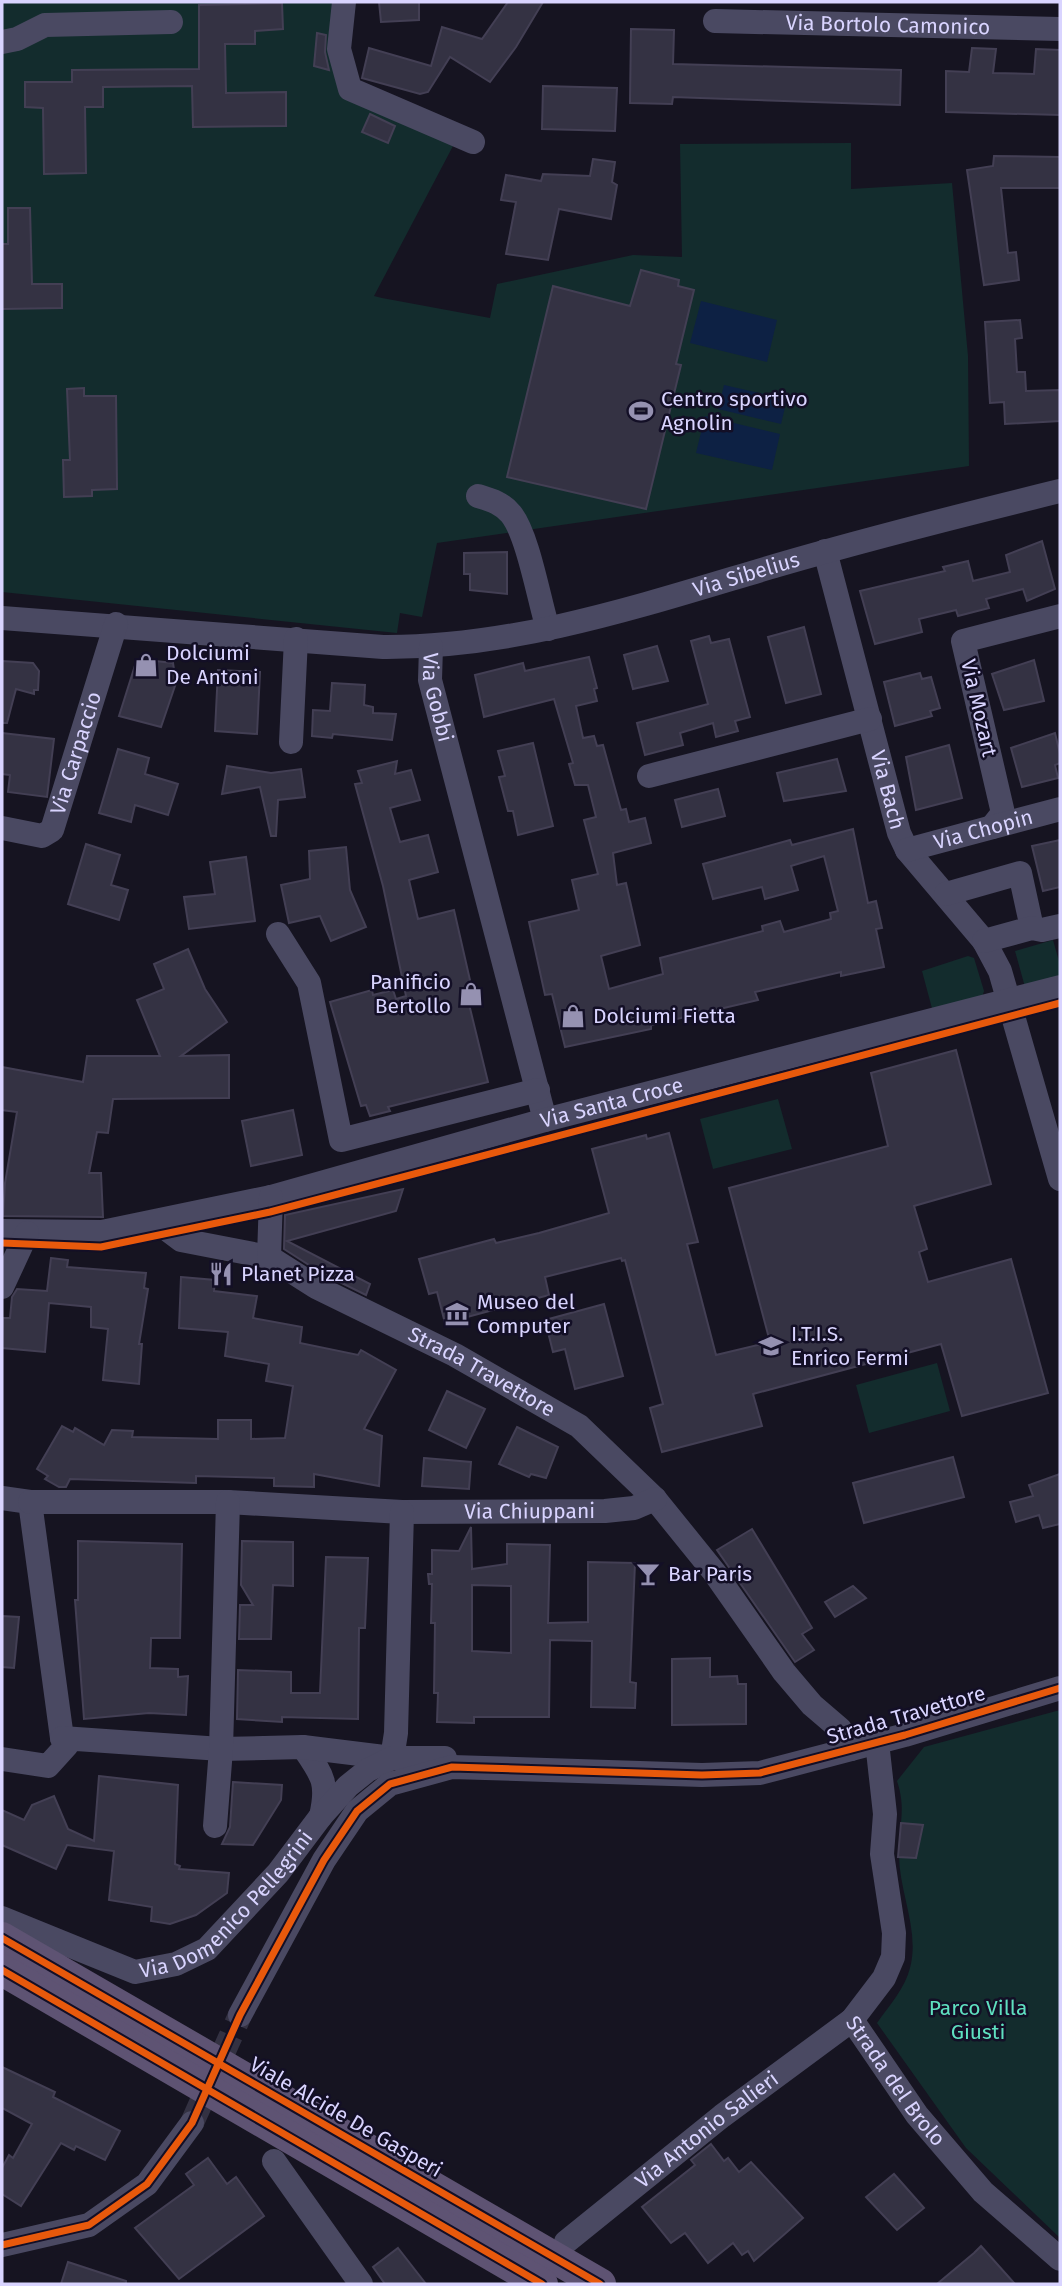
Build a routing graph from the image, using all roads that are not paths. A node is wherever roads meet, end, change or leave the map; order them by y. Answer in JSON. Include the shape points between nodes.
{"nodes":[{"id":1,"x":344,"y":2,"type":"edge"},
{"id":2,"x":715,"y":21,"type":"dead end"},
{"id":3,"x":171,"y":22,"type":"dead end"},
{"id":4,"x":1060,"y":29,"type":"edge"},
{"id":5,"x":2,"y":42,"type":"edge"},
{"id":6,"x":472,"y":142,"type":"dead end"},
{"id":7,"x":1060,"y":491,"type":"edge"},
{"id":8,"x":478,"y":496,"type":"dead end"},
{"id":9,"x":825,"y":551,"type":"junction"},
{"id":10,"x":1060,"y":616,"type":"edge"},
{"id":11,"x":2,"y":618,"type":"edge"},
{"id":12,"x":116,"y":624,"type":"junction"},
{"id":13,"x":548,"y":629,"type":"junction"},
{"id":14,"x":296,"y":639,"type":"junction"},
{"id":15,"x":431,"y":648,"type":"junction"},
{"id":16,"x":870,"y":719,"type":"junction"},
{"id":17,"x":291,"y":742,"type":"dead end"},
{"id":18,"x":649,"y":776,"type":"dead end"},
{"id":19,"x":1060,"y":809,"type":"edge"},
{"id":20,"x":992,"y":827,"type":"junction"},
{"id":21,"x":2,"y":828,"type":"edge"},
{"id":22,"x":907,"y":849,"type":"junction"},
{"id":23,"x":946,"y":894,"type":"junction"},
{"id":24,"x":1060,"y":926,"type":"edge"},
{"id":25,"x":1032,"y":928,"type":"junction"},
{"id":26,"x":278,"y":934,"type":"dead end"},
{"id":27,"x":984,"y":941,"type":"junction"},
{"id":28,"x":1060,"y":987,"type":"edge"},
{"id":29,"x":1009,"y":1001,"type":"junction"},
{"id":30,"x":538,"y":1090,"type":"junction"},
{"id":31,"x":545,"y":1120,"type":"junction"},
{"id":32,"x":1060,"y":1179,"type":"edge"},
{"id":33,"x":271,"y":1197,"type":"junction"},
{"id":34,"x":166,"y":1221,"type":"junction"},
{"id":35,"x":2,"y":1231,"type":"edge"},
{"id":36,"x":27,"y":1233,"type":"junction"},
{"id":37,"x":269,"y":1258,"type":"junction"},
{"id":38,"x":2,"y":1287,"type":"edge"},
{"id":39,"x":2,"y":1498,"type":"edge"},
{"id":40,"x":655,"y":1499,"type":"junction"},
{"id":41,"x":30,"y":1502,"type":"junction"},
{"id":42,"x":228,"y":1502,"type":"junction"},
{"id":43,"x":402,"y":1511,"type":"junction"},
{"id":44,"x":1060,"y":1688,"type":"edge"},
{"id":45,"x":62,"y":1738,"type":"junction"},
{"id":46,"x":877,"y":1742,"type":"junction"},
{"id":47,"x":303,"y":1747,"type":"junction"},
{"id":48,"x":221,"y":1749,"type":"junction"},
{"id":49,"x":852,"y":1749,"type":"junction"},
{"id":50,"x":392,"y":1758,"type":"junction"},
{"id":51,"x":2,"y":1759,"type":"edge"},
{"id":52,"x":761,"y":1773,"type":"junction"},
{"id":53,"x":321,"y":1816,"type":"junction"},
{"id":54,"x":215,"y":1826,"type":"dead end"},
{"id":55,"x":2,"y":1918,"type":"edge"},
{"id":56,"x":2,"y":1938,"type":"edge"},
{"id":57,"x":2,"y":1970,"type":"edge"},
{"id":58,"x":240,"y":2015,"type":"tunnel mouth"},
{"id":59,"x":852,"y":2020,"type":"junction"},
{"id":60,"x":192,"y":2123,"type":"tunnel mouth"},
{"id":61,"x":274,"y":2161,"type":"dead end"},
{"id":62,"x":566,"y":2242,"type":"dead end"},
{"id":63,"x":2,"y":2245,"type":"edge"},
{"id":64,"x":1060,"y":2259,"type":"edge"},
{"id":65,"x":361,"y":2284,"type":"edge"},
{"id":66,"x":542,"y":2284,"type":"edge"},
{"id":67,"x":600,"y":2284,"type":"edge"}],
"edges":[{"from":1,"to":6,"type":"street","via":[[339,50],[350,89]]},
{"from":2,"to":4,"type":"street","name":"Via Bortolo Camonico"},
{"from":3,"to":5,"type":"street","via":[[45,25]]},
{"from":7,"to":9,"type":"street","name":"Via Sibelius"},
{"from":8,"to":13,"type":"street","via":[[500,503],[512,515]]},
{"from":9,"to":13,"type":"street","name":"Via Sibelius"},
{"from":9,"to":16,"type":"street","name":"Via Bach"},
{"from":10,"to":20,"type":"street","name":"Via Mozart","via":[[964,641],[1003,813]]},
{"from":11,"to":12,"type":"street","name":"Via Gobbi"},
{"from":12,"to":14,"type":"street","name":"Via Gobbi"},
{"from":12,"to":21,"type":"street","name":"Via Carpaccio","via":[[52,830],[42,836]]},
{"from":13,"to":15,"type":"street","name":"Via Sibelius"},
{"from":14,"to":15,"type":"street","name":"Via Gobbi"},
{"from":14,"to":17,"type":"street"},
{"from":15,"to":30,"type":"street","name":"Via Gobbi","via":[[430,680]]},
{"from":16,"to":18,"type":"street"},
{"from":16,"to":22,"type":"street","name":"Via Bach"},
{"from":19,"to":20,"type":"street","name":"Via Chopin"},
{"from":20,"to":22,"type":"street","name":"Via Chopin"},
{"from":22,"to":23,"type":"street","name":"Via Bach"},
{"from":23,"to":25,"type":"street","via":[[1020,873]]},
{"from":23,"to":27,"type":"street","name":"Via Bach"},
{"from":24,"to":25,"type":"street"},
{"from":25,"to":27,"type":"street"},
{"from":26,"to":30,"type":"street","name":"Via Santa Croce","via":[[309,983],[341,1140]]},
{"from":27,"to":29,"type":"street","name":"Via Bach"},
{"from":28,"to":29,"type":"street","name":"Via Santa Croce"},
{"from":29,"to":31,"type":"street","name":"Via Santa Croce"},
{"from":29,"to":32,"type":"street","name":"Via Bach"},
{"from":30,"to":31,"type":"street","name":"Via Gobbi"},
{"from":31,"to":33,"type":"street","name":"Via Santa Croce"},
{"from":33,"to":34,"type":"street","name":"Via Santa Croce"},
{"from":33,"to":37,"type":"street"},
{"from":34,"to":36,"type":"street","name":"Via Santa Croce","via":[[102,1232]]},
{"from":34,"to":37,"type":"street","name":"Strada Travettore","via":[[169,1231],[181,1240]]},
{"from":35,"to":36,"type":"street","name":"Via Santa Croce"},
{"from":36,"to":38,"type":"street"},
{"from":37,"to":40,"type":"street","name":"Strada Travettore","via":[[579,1426]]},
{"from":39,"to":41,"type":"street","name":"Via Chiuppani"},
{"from":40,"to":43,"type":"street","name":"Via Chiuppani","via":[[605,1511]]},
{"from":40,"to":49,"type":"street","name":"Strada Travettore","via":[[714,1572],[784,1672],[840,1729]]},
{"from":41,"to":42,"type":"street","name":"Via Chiuppani"},
{"from":41,"to":45,"type":"street"},
{"from":42,"to":43,"type":"street","name":"Via Chiuppani"},
{"from":42,"to":48,"type":"street"},
{"from":43,"to":50,"type":"street"},
{"from":44,"to":46,"type":"street","name":"Strada Travettore"},
{"from":45,"to":48,"type":"street"},
{"from":45,"to":51,"type":"street","via":[[67,1745],[47,1766]]},
{"from":46,"to":49,"type":"street","name":"Strada Travettore"},
{"from":46,"to":59,"type":"street","name":"Strada del Brolo","via":[[885,1814],[881,1854],[894,1933],[893,1957],[884,1978]]},
{"from":47,"to":48,"type":"street"},
{"from":47,"to":50,"type":"street"},
{"from":47,"to":53,"type":"street","name":"Via Domenico Pellegrini","via":[[325,1781]]},
{"from":48,"to":54,"type":"street"},
{"from":49,"to":52,"type":"street","name":"Strada Travettore"},
{"from":50,"to":52,"type":"street"},
{"from":50,"to":53,"type":"street","name":"Via Domenico Pellegrini","via":[[348,1786]]},
{"from":52,"to":58,"type":"street","via":[[452,1767],[390,1784],[357,1811],[324,1860]]},
{"from":53,"to":55,"type":"street","name":"Via Domenico Pellegrini","via":[[278,1873],[207,1949],[176,1964],[135,1972]]},
{"from":56,"to":67,"type":"main road","name":"Viale Alcide De Gasperi"},
{"from":57,"to":66,"type":"main road"},
{"from":59,"to":62,"type":"street","name":"Via Antonio Salieri","via":[[722,2116]]},
{"from":59,"to":64,"type":"street","name":"Strada del Brolo","via":[[917,2115],[982,2192]]},
{"from":60,"to":63,"type":"street","via":[[147,2184],[89,2225]]},
{"from":61,"to":65,"type":"street"}]}
